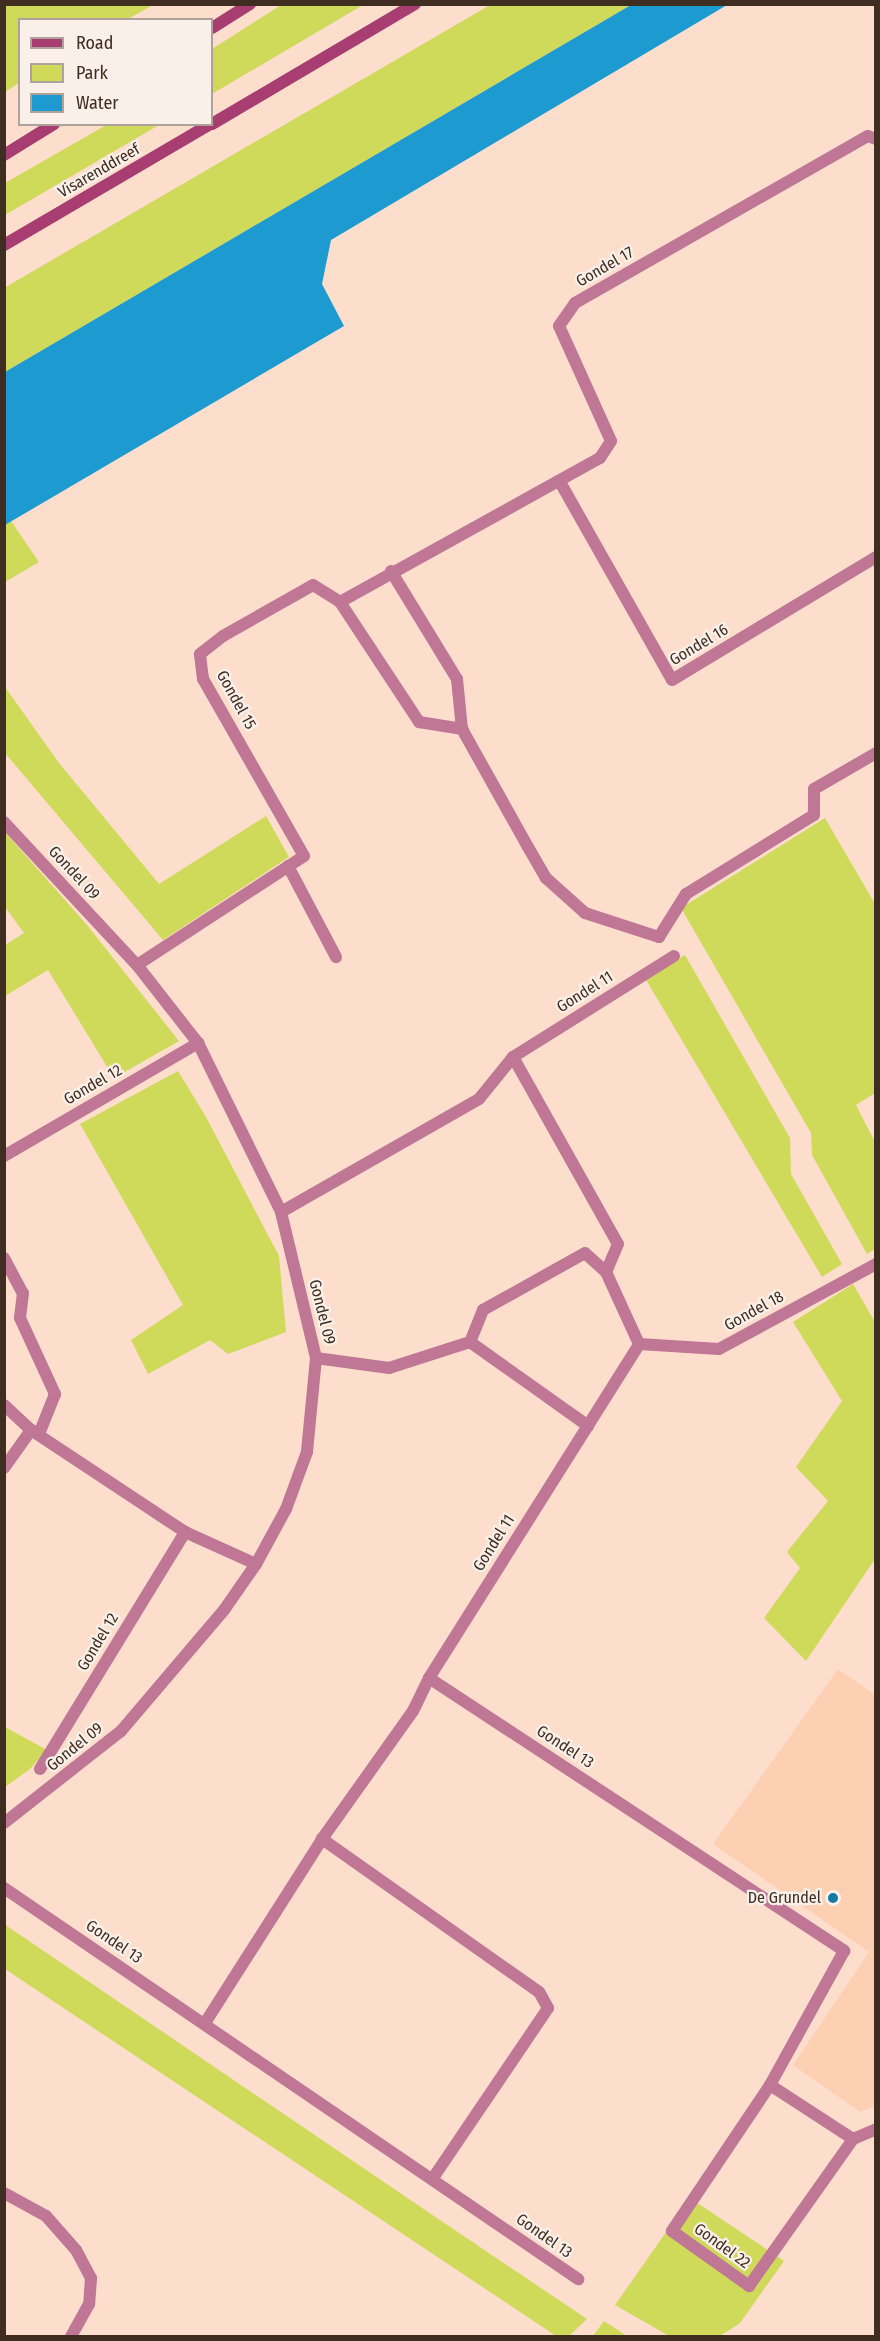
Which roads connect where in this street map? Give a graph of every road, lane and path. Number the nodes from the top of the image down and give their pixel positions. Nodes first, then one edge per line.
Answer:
1 (250, 4) edge
2 (415, 4) edge
3 (213, 27) edge
4 (213, 123) edge
5 (51, 126) edge
6 (208, 126) edge
7 (876, 139) edge
8 (4, 155) edge
9 (4, 245) edge
10 (560, 482) junction
11 (876, 557) edge
12 (391, 571) junction
13 (340, 602) junction
14 (462, 729) junction
15 (876, 753) edge
16 (4, 822) edge
17 (288, 866) junction
18 (674, 956) dead end
19 (336, 957) dead end
20 (137, 965) junction
21 (198, 1043) junction
22 (513, 1057) junction
23 (4, 1156) edge
24 (281, 1212) junction
25 (4, 1258) edge
26 (876, 1264) edge
27 (606, 1272) junction
28 (470, 1342) junction
29 (639, 1344) junction
30 (316, 1358) junction
31 (4, 1405) edge
32 (588, 1426) junction
33 (35, 1432) junction
34 (4, 1468) edge
35 (185, 1532) junction
36 (256, 1564) junction
37 (429, 1678) junction
38 (40, 1769) dead end
39 (4, 1822) edge
40 (322, 1839) junction
41 (4, 1888) edge
42 (844, 1951) joint
43 (205, 2023) junction
44 (770, 2085) junction
45 (876, 2129) edge
46 (852, 2139) junction
47 (433, 2178) junction
48 (4, 2193) edge
49 (578, 2279) dead end
50 (71, 2337) edge

1 - 3 main road
2 - 4 main road, Visarenddreef
5 - 8 main road
6 - 9 main road, Visarenddreef
7 - 10 street, Gondel 17
10 - 11 street, Gondel 16
10 - 12 street, Gondel 17
12 - 13 street
12 - 14 street
13 - 14 street, Gondel 15
13 - 17 street, Gondel 15
14 - 15 street
16 - 20 street, Gondel 09
17 - 19 street
17 - 20 street, Gondel 15
18 - 22 street, Gondel 11
20 - 21 street, Gondel 09
21 - 23 street, Gondel 12
21 - 24 street, Gondel 09
22 - 24 street, Gondel 11
22 - 27 street
24 - 30 street, Gondel 09
25 - 33 street
26 - 29 street, Gondel 18
27 - 28 street
27 - 29 street
28 - 30 street
28 - 32 street
29 - 32 street, Gondel 11
30 - 36 street, Gondel 09
31 - 33 street
32 - 37 street, Gondel 11
33 - 34 street
33 - 35 street
35 - 36 street
35 - 38 street, Gondel 12
36 - 39 street, Gondel 09
37 - 40 street
37 - 42 street, Gondel 13
40 - 43 street
40 - 47 street
41 - 43 street, Gondel 13
42 - 44 street, Gondel 22
43 - 47 street, Gondel 13
44 - 46 street
44 - 46 street, Gondel 22
45 - 46 street
47 - 49 street, Gondel 13
48 - 50 street

